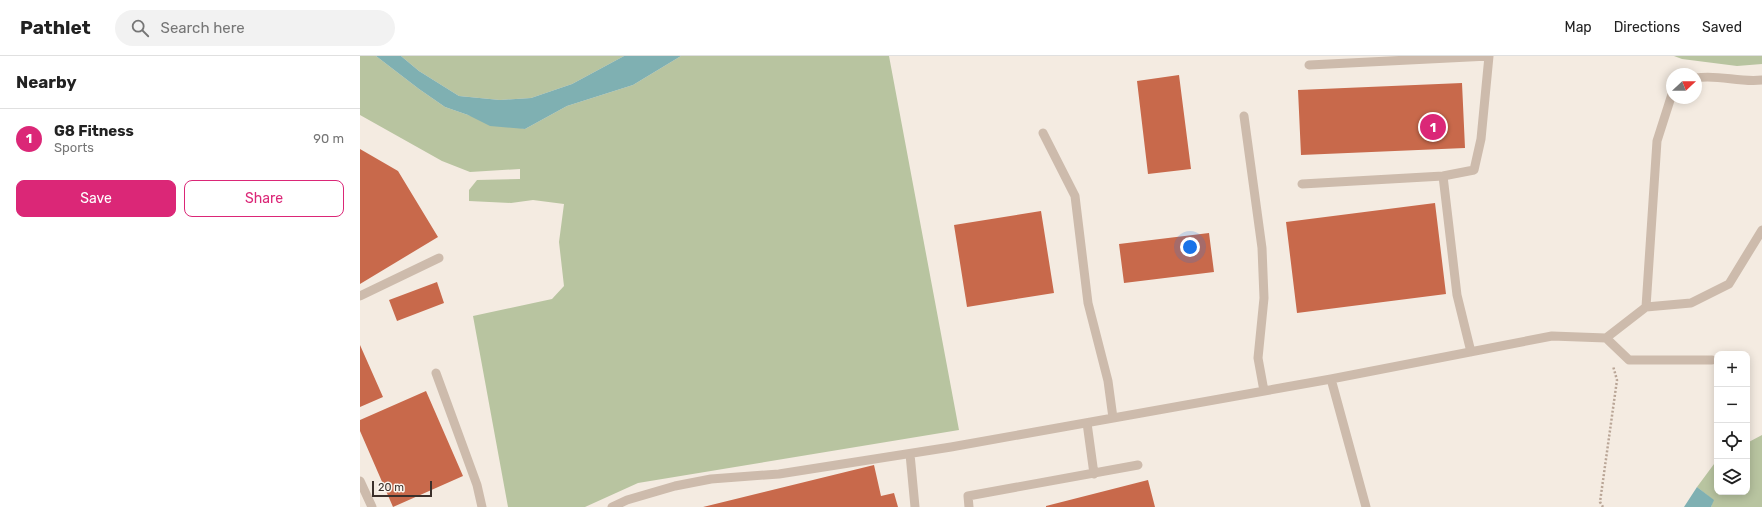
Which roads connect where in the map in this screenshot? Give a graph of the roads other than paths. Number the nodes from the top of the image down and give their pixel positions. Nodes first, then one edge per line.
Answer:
1 (1489, 56) edge
2 (1309, 65) dead end
3 (1702, 77) edge
4 (1762, 80) edge
5 (1669, 104) edge
6 (1244, 116) dead end
7 (1043, 133) dead end
8 (1443, 176) junction
9 (1302, 184) dead end
10 (1762, 230) edge
11 (439, 258) dead end
12 (360, 296) edge
13 (1646, 307) junction
14 (1606, 338) junction
15 (1470, 352) junction
16 (1712, 360) dead end
17 (436, 374) dead end
18 (1331, 379) junction
19 (1264, 391) junction
20 (1113, 418) junction
21 (1087, 423) junction
22 (910, 454) junction
23 (1138, 465) dead end
24 (1094, 474) junction
25 (360, 481) edge
26 (628, 504) edge
27 (372, 507) edge
28 (482, 507) edge
29 (612, 507) edge
30 (915, 507) edge
31 (969, 507) edge
32 (1366, 507) edge

1 - 2 lane
1 - 8 lane
3 - 4 lane
5 - 13 lane
6 - 19 lane
7 - 20 lane
8 - 9 lane
8 - 15 lane
10 - 13 lane
11 - 12 lane
13 - 14 lane
14 - 15 lane
14 - 16 lane
15 - 18 lane
17 - 28 lane
18 - 19 lane
18 - 32 lane
19 - 20 lane
20 - 21 lane
21 - 22 lane
21 - 24 lane
22 - 26 lane
22 - 30 lane
23 - 24 lane
24 - 31 lane
25 - 27 lane
26 - 29 lane

